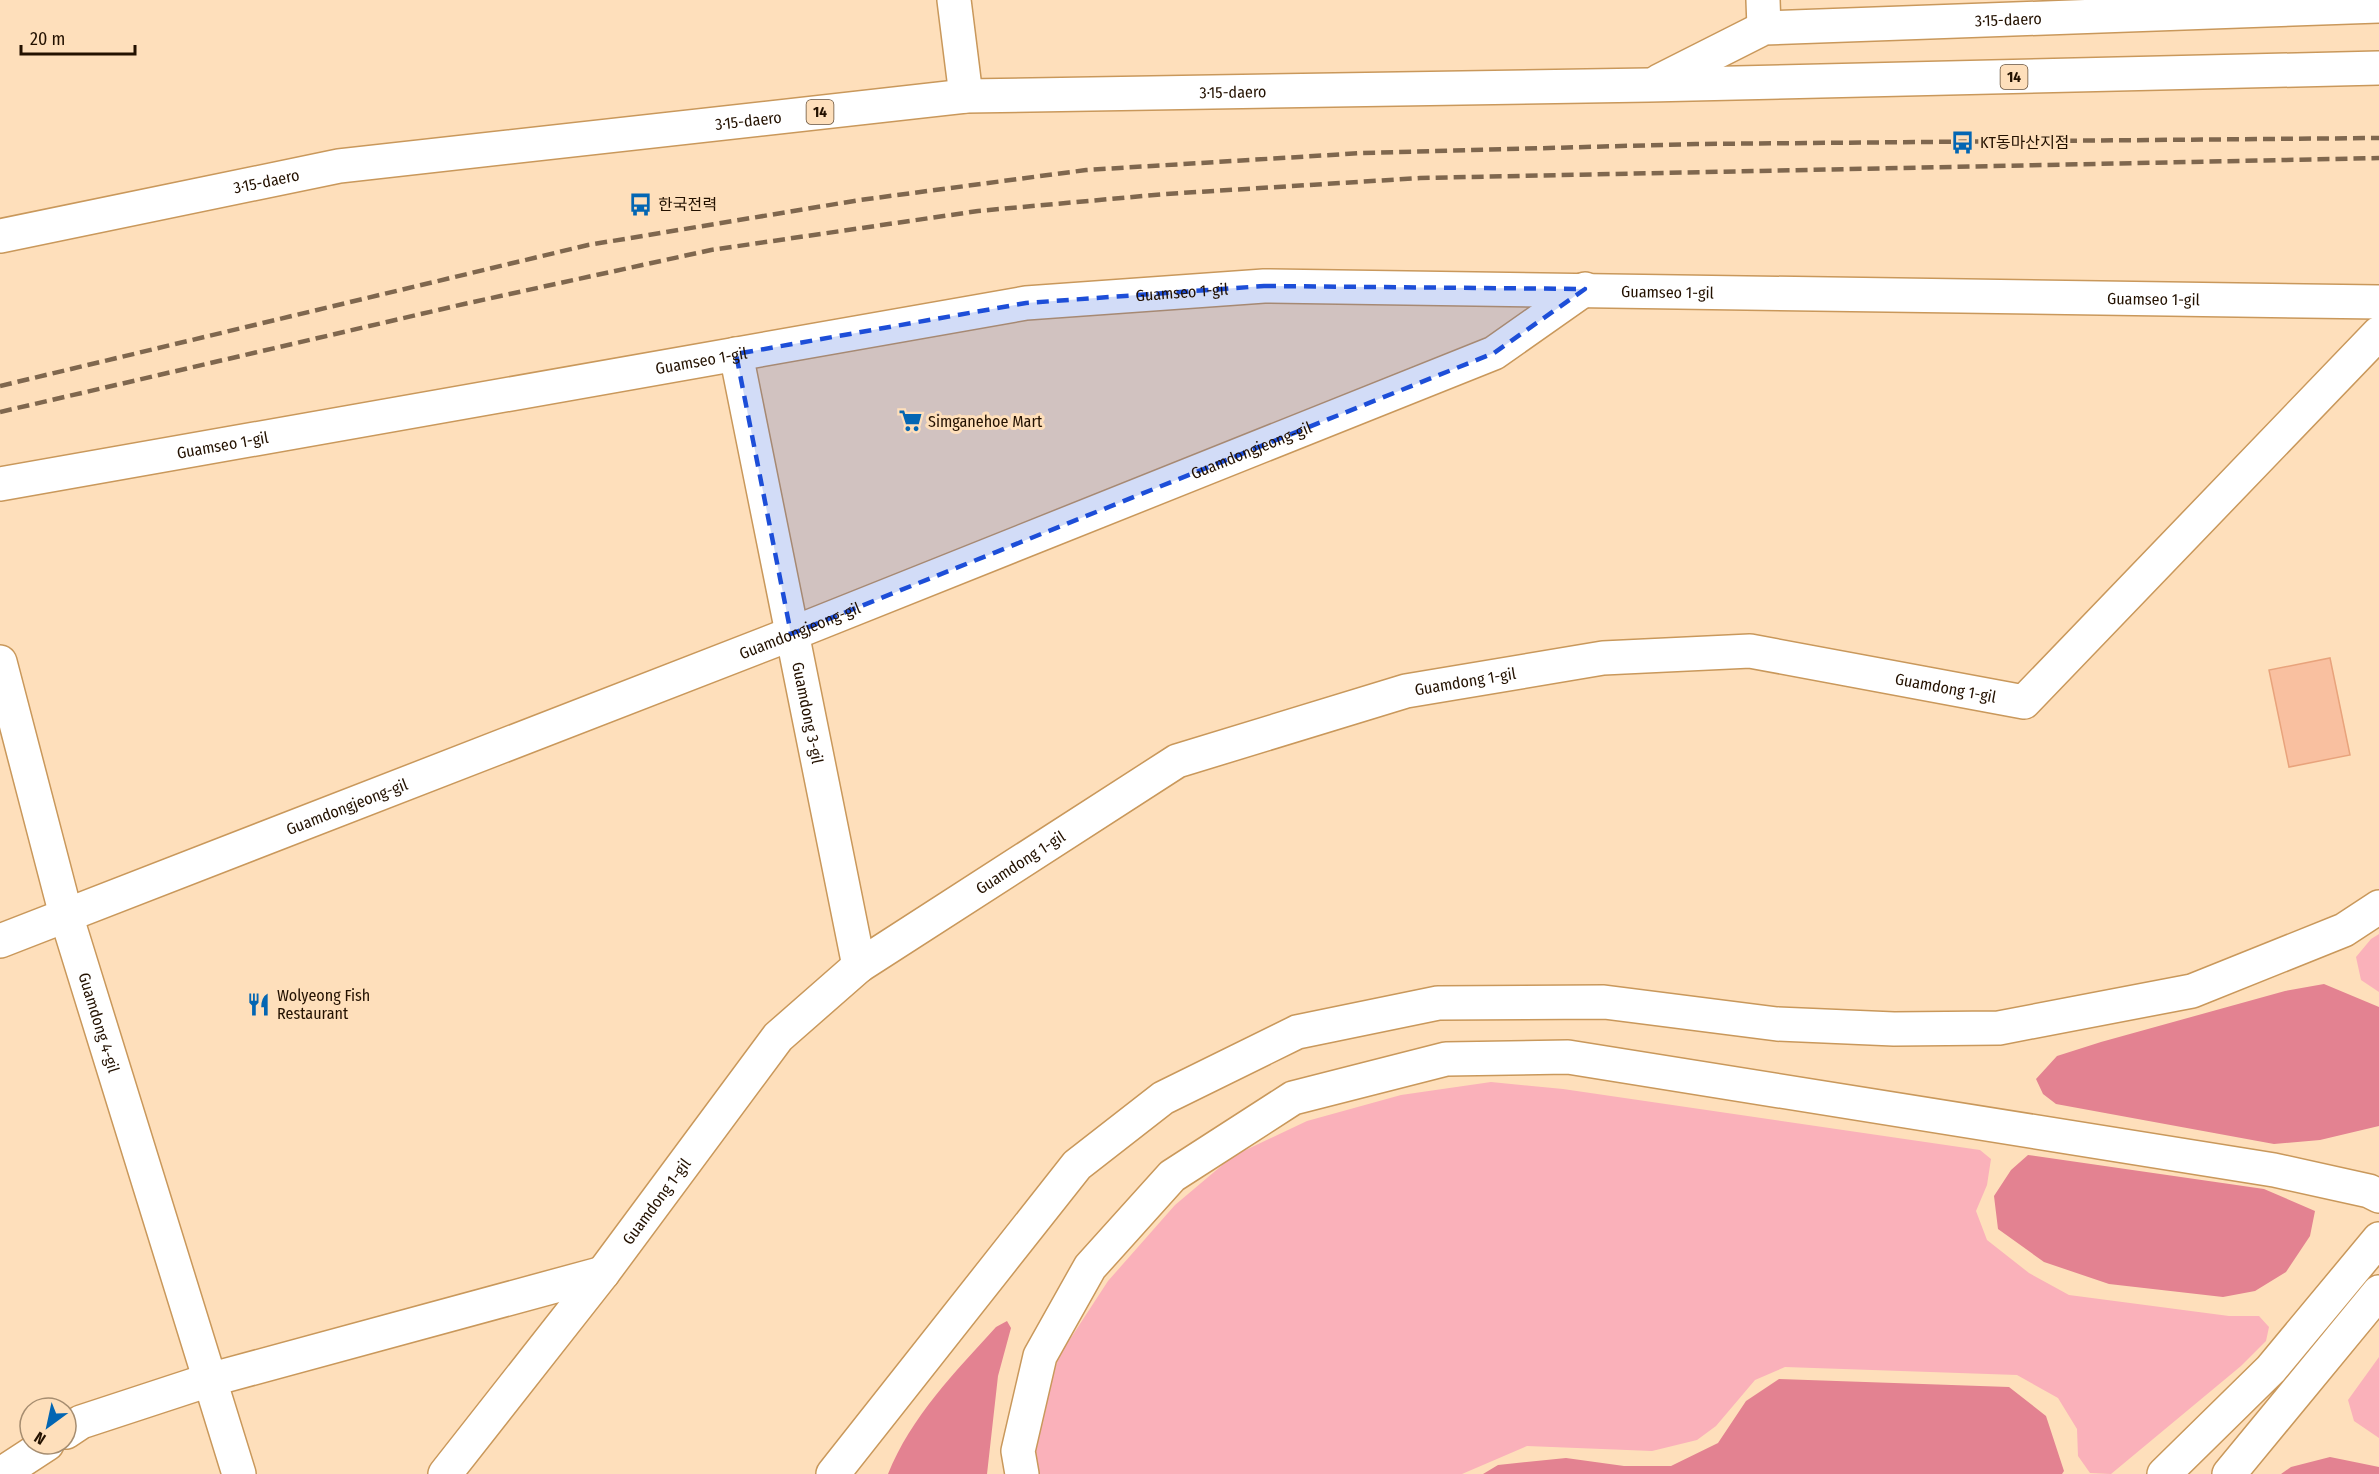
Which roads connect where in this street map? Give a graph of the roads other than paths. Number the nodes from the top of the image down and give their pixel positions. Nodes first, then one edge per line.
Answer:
1 (954, 0) edge
2 (2379, 6) edge
3 (1763, 14) edge
4 (2379, 68) edge
5 (1649, 86) junction
6 (966, 96) junction
7 (0, 236) edge
8 (1585, 289) junction
9 (2379, 302) edge
10 (2379, 333) edge
11 (736, 354) junction
12 (0, 484) edge
13 (791, 634) junction
14 (0, 662) edge
15 (2379, 907) edge
16 (66, 915) junction
17 (0, 940) edge
18 (859, 966) junction
19 (2379, 1196) edge
20 (2379, 1239) edge
21 (603, 1273) junction
22 (2379, 1292) edge
23 (209, 1380) junction
24 (78, 1424) edge
25 (29, 1456) edge
26 (1, 1474) edge
27 (239, 1474) edge
28 (445, 1474) edge
29 (833, 1474) edge
30 (1022, 1474) edge
31 (2164, 1474) edge
32 (2229, 1474) edge

1 - 6 main road
2 - 3 main road, 3·15-daero / 14
3 - 5 main road, 3·15-daero / 14
4 - 5 main road, 3·15-daero / 14
5 - 6 main road, 3·15-daero / 14
6 - 7 main road, 3·15-daero / 14
8 - 9 main road, Guamseo 1-gil
8 - 11 main road, Guamseo 1-gil
8 - 13 main road, Guamdongjeong-gil
10 - 18 main road, Guamdong 1-gil
11 - 12 main road, Guamseo 1-gil
11 - 13 main road, Guamdong 3-gil
13 - 16 main road, Guamdongjeong-gil
13 - 18 main road, Guamdong 3-gil
14 - 16 main road, Guamdong 4-gil
15 - 29 main road
16 - 17 main road, Guamdongjeong-gil
16 - 23 main road, Guamdong 4-gil
18 - 21 main road, Guamdong 1-gil
19 - 30 main road
20 - 31 main road
21 - 23 main road
21 - 28 main road, Guamdong 1-gil
22 - 32 main road
23 - 24 main road
23 - 27 main road
25 - 26 main road

